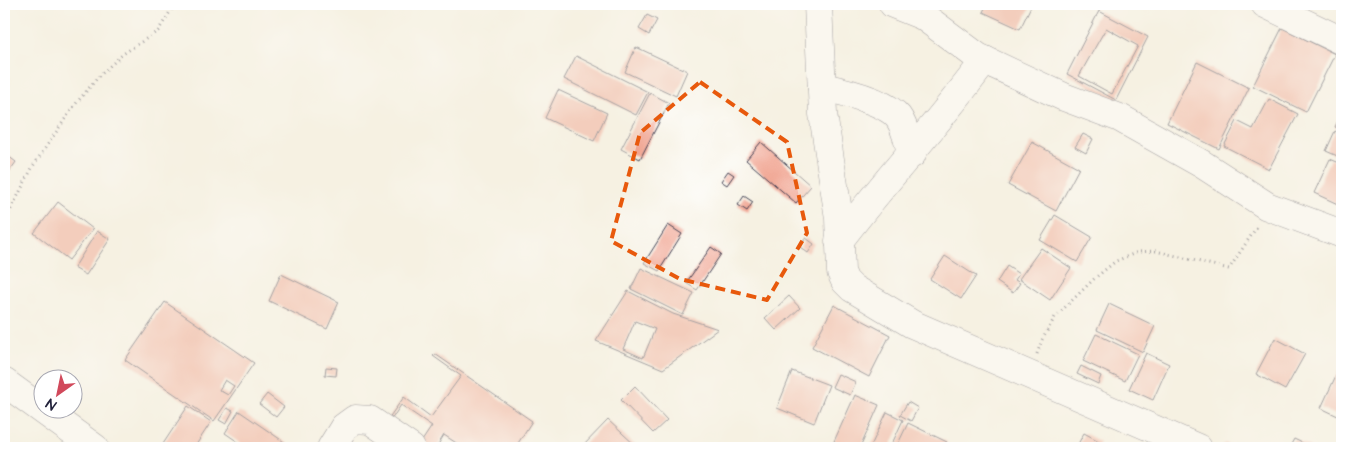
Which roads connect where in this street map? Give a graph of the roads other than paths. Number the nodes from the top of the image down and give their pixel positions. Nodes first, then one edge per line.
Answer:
1 (818, 4) edge
2 (892, 4) edge
3 (1265, 4) edge
4 (1342, 41) edge
5 (985, 60) junction
6 (822, 87) junction
7 (912, 154) junction
8 (1342, 234) edge
9 (839, 241) junction
10 (4, 382) edge
11 (95, 448) edge
12 (331, 448) edge
13 (411, 448) edge
14 (1198, 448) edge

1 - 6 street
2 - 5 street
3 - 4 street
5 - 7 street
5 - 8 street
6 - 7 street
6 - 9 street
7 - 9 street
9 - 14 street
10 - 11 street
12 - 13 street

